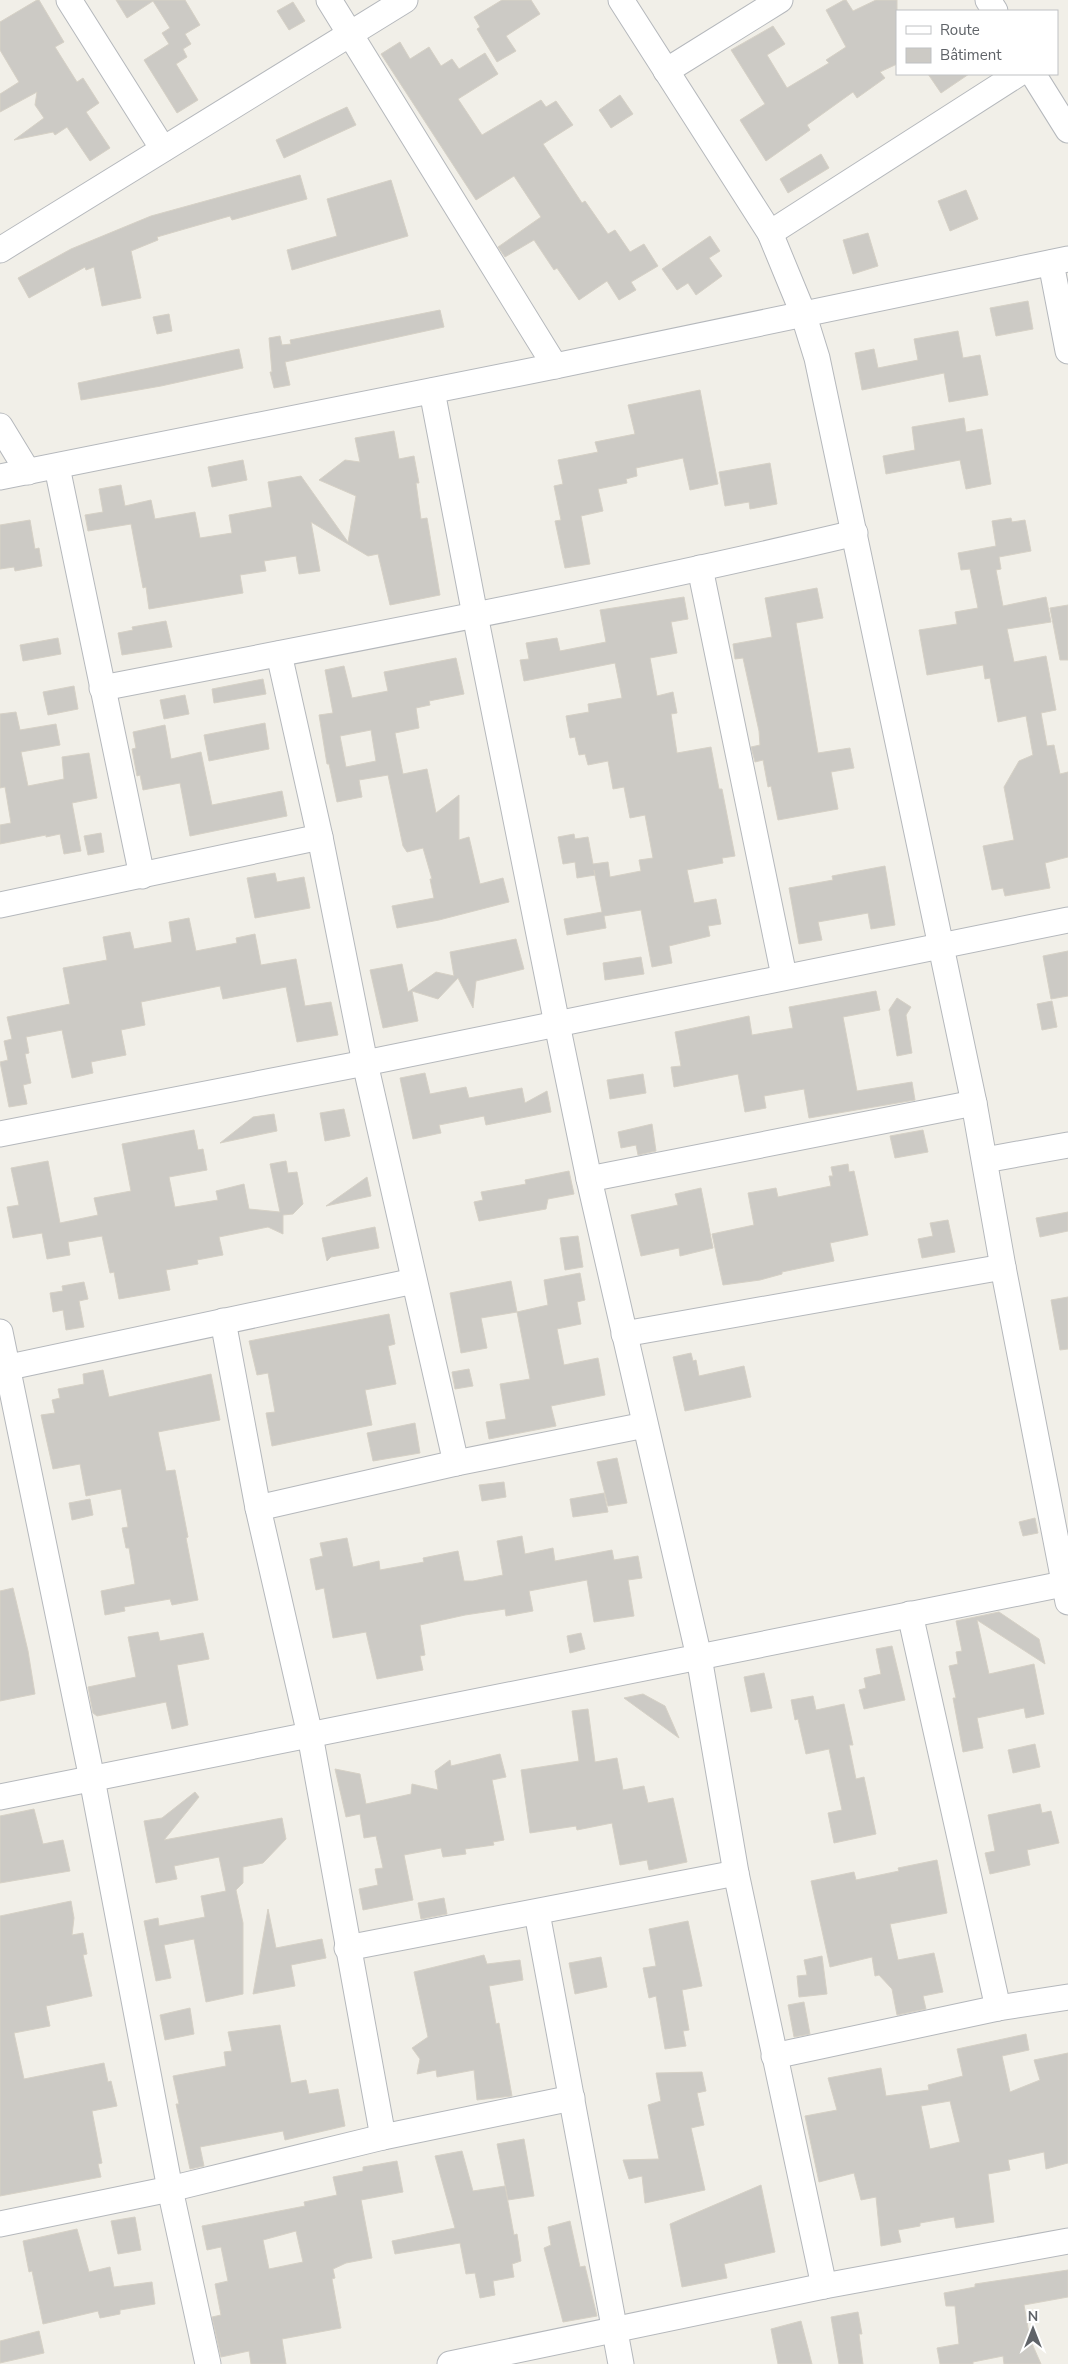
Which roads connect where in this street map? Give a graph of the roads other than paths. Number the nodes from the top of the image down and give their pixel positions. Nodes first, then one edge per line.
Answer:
1 (69, 0) edge
2 (329, 0) edge
3 (405, 0) edge
4 (621, 0) edge
5 (780, 0) edge
6 (351, 34) junction
7 (666, 72) junction
8 (1016, 75) edge
9 (1034, 75) edge
10 (1068, 130) edge
11 (163, 149) junction
12 (770, 233) junction
13 (0, 250) edge
14 (1059, 261) edge
15 (803, 313) junction
16 (1068, 351) edge
17 (555, 366) junction
18 (432, 391) junction
19 (0, 426) edge
20 (56, 467) junction
21 (28, 472) junction
22 (0, 477) edge
23 (855, 533) junction
24 (700, 568) junction
25 (475, 615) junction
26 (279, 654) junction
27 (102, 688) junction
28 (320, 837) junction
29 (142, 876) junction
30 (0, 905) edge
31 (1068, 920) edge
32 (942, 946) junction
33 (784, 976) junction
34 (557, 1024) junction
35 (365, 1063) junction
36 (974, 1103) junction
37 (0, 1134) edge
38 (1068, 1146) edge
39 (985, 1160) junction
40 (589, 1179) junction
41 (1003, 1267) junction
42 (414, 1281) junction
43 (223, 1321) junction
44 (0, 1332) edge
45 (624, 1334) junction
46 (4, 1368) edge
47 (645, 1425) junction
48 (456, 1463) junction
49 (258, 1508) junction
50 (1067, 1589) edge
51 (910, 1614) junction
52 (699, 1657) junction
53 (310, 1735) junction
54 (92, 1779) junction
55 (0, 1797) edge
56 (736, 1873) junction
57 (537, 1912) junction
58 (347, 1948) junction
59 (1068, 1997) edge
60 (998, 2008) junction
61 (774, 2056) junction
62 (572, 2098) junction
63 (382, 2137) junction
64 (170, 2189) junction
65 (0, 2224) edge
66 (1068, 2241) edge
67 (824, 2286) junction
68 (614, 2331) junction
69 (208, 2364) edge
70 (450, 2364) edge
71 (621, 2364) edge

1 - 11 street
2 - 6 street
3 - 6 street
4 - 7 street
5 - 7 street
6 - 11 street
6 - 17 street
7 - 12 street
8 - 12 street
9 - 10 street
11 - 13 street
12 - 15 street
14 - 15 street
14 - 16 street
15 - 17 street
15 - 23 street
17 - 18 street
18 - 20 street
18 - 25 street
19 - 21 street
20 - 21 street
20 - 27 street
21 - 22 street
23 - 24 street
23 - 32 street
24 - 25 street
24 - 33 street
25 - 26 street
25 - 34 street
26 - 27 street
26 - 28 street
27 - 29 street
28 - 29 street
28 - 35 street
29 - 30 street
31 - 32 street
32 - 33 street
32 - 36 street
33 - 34 street
34 - 35 street
34 - 40 street
35 - 37 street
35 - 42 street
36 - 39 street
36 - 40 street
38 - 39 street
39 - 41 street
40 - 45 street
41 - 45 street
41 - 50 street
42 - 43 street
42 - 48 street
43 - 46 street
43 - 49 street
44 - 46 street
45 - 47 street
46 - 54 street
47 - 48 street
47 - 52 street
48 - 49 street
49 - 53 street
50 - 51 street
51 - 52 street
51 - 60 street
52 - 53 street
52 - 56 street
53 - 54 street
53 - 58 street
54 - 55 street
54 - 64 street
56 - 57 street
56 - 61 street
57 - 58 street
57 - 62 street
58 - 63 street
59 - 60 street
60 - 61 street
61 - 67 street
62 - 63 street
62 - 68 street
63 - 64 street
64 - 65 street
64 - 69 street
66 - 67 street
67 - 68 street
68 - 70 street
68 - 71 street

